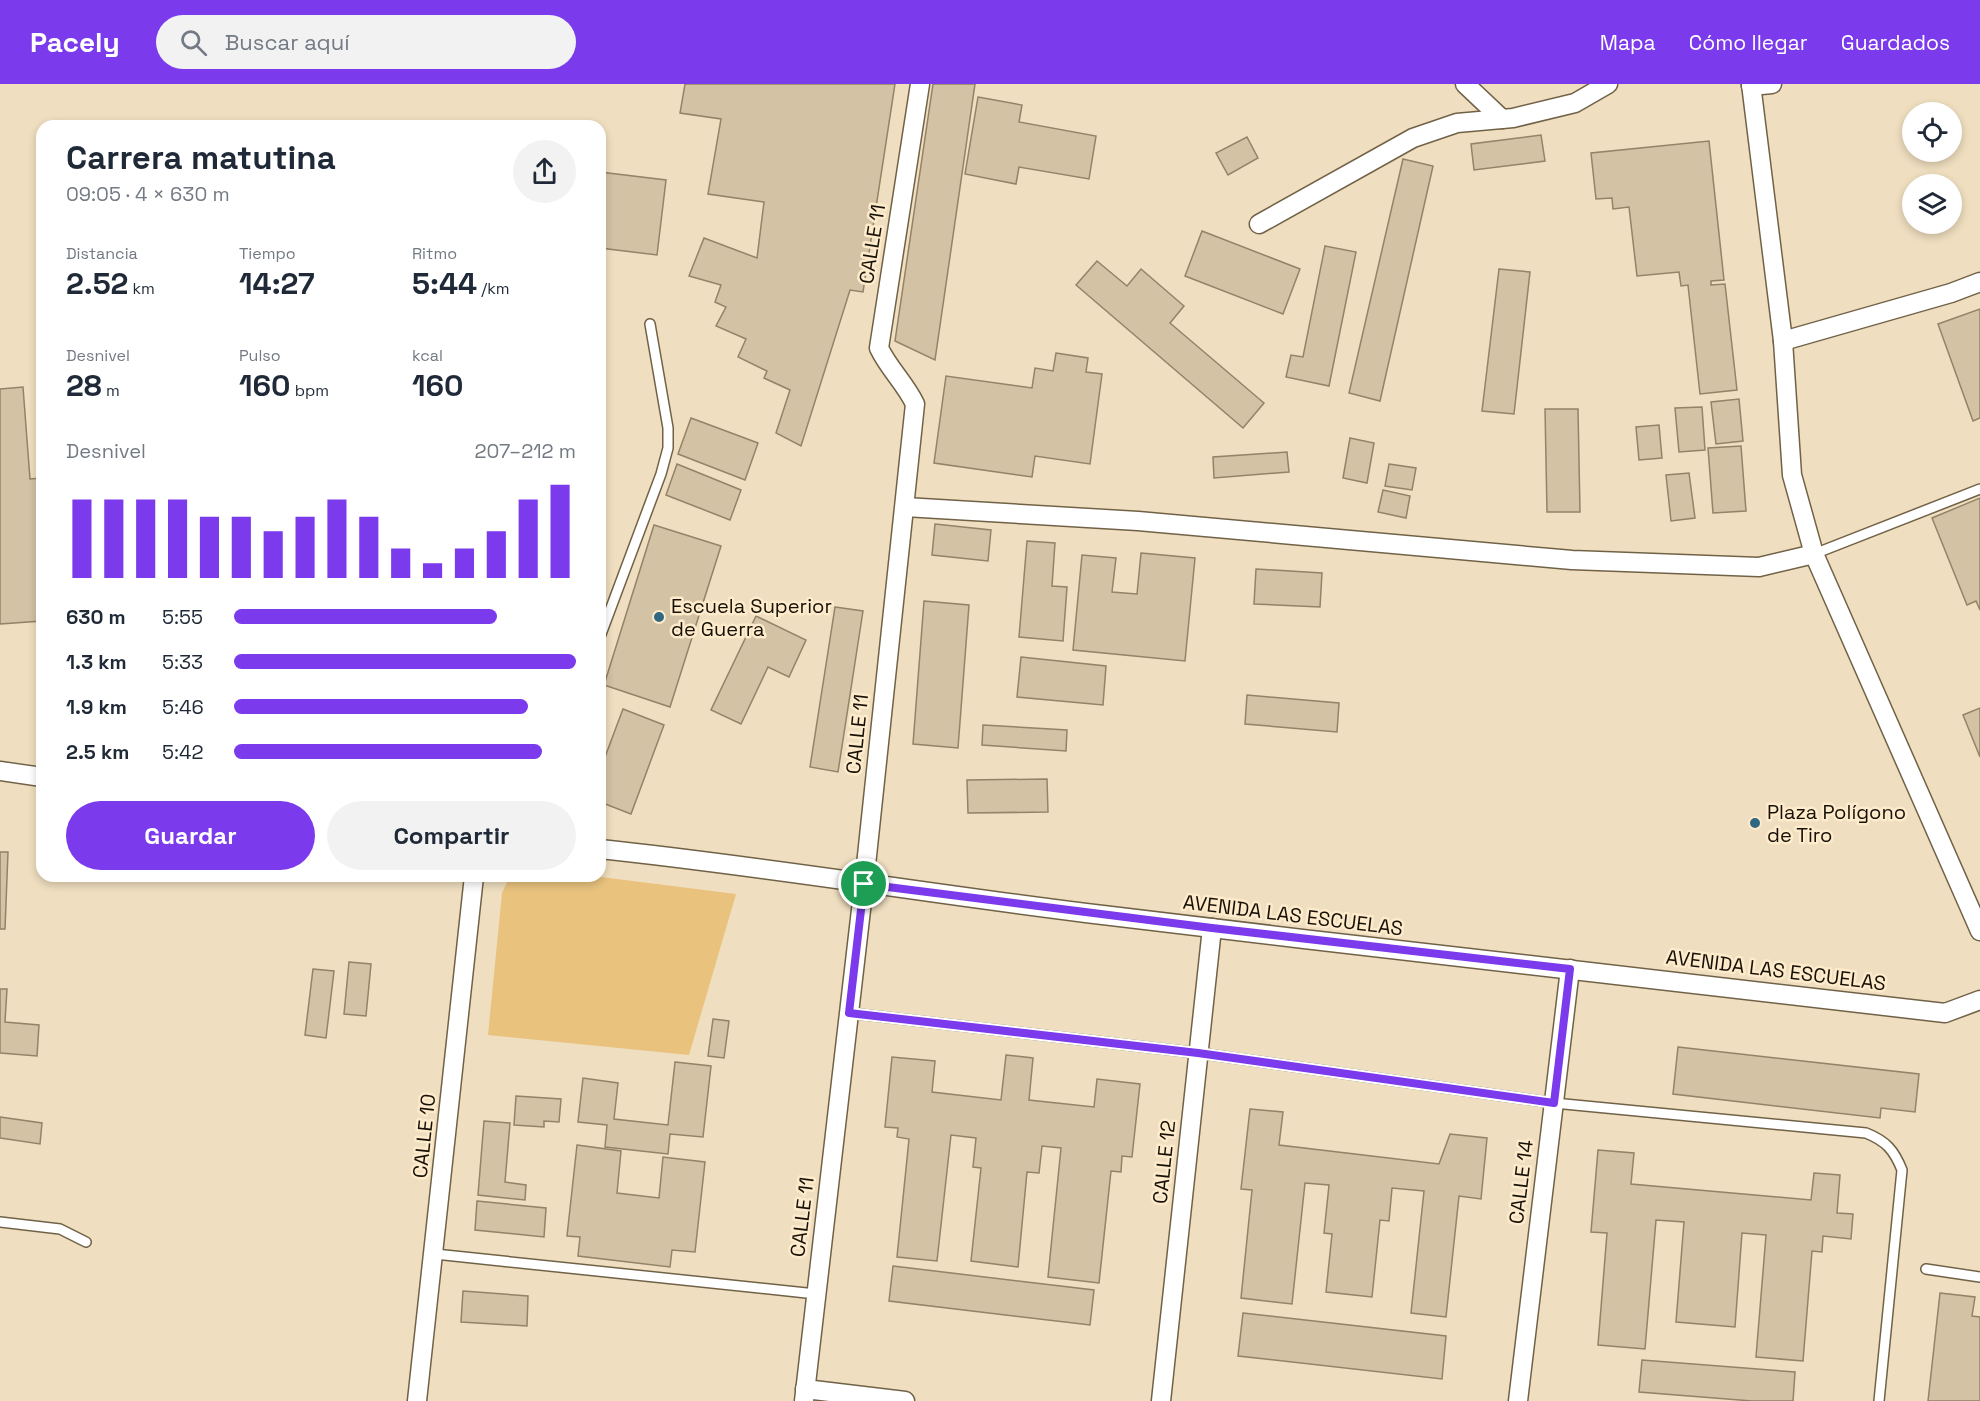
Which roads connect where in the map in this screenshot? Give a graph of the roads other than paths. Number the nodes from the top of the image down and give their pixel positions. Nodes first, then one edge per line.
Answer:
1 (920, 84) edge
2 (1465, 84) edge
3 (1608, 84) edge
4 (1772, 84) edge
5 (1751, 85) edge
6 (1502, 119) junction
7 (1258, 224) dead end
8 (1980, 282) edge
9 (651, 324) dead end
10 (1782, 340) junction
11 (1980, 489) edge
12 (904, 507) junction
13 (1814, 554) junction
14 (606, 621) edge
15 (0, 771) edge
16 (36, 776) edge
17 (606, 850) edge
18 (473, 882) edge
19 (864, 884) junction
20 (1212, 928) junction
21 (1980, 931) edge
22 (1570, 969) junction
23 (1980, 1000) edge
24 (849, 1013) junction
25 (1198, 1053) junction
26 (1554, 1103) junction
27 (0, 1222) edge
28 (86, 1242) dead end
29 (435, 1254) junction
30 (1926, 1269) dead end
31 (1980, 1277) edge
32 (816, 1294) junction
33 (804, 1395) edge
34 (417, 1401) edge
35 (905, 1401) edge
36 (1161, 1401) edge
37 (1518, 1401) edge
38 (1879, 1401) edge

1 - 12 street, CALLE 11
2 - 6 street
3 - 6 street
4 - 5 street
5 - 10 street
6 - 7 street
8 - 10 street
9 - 14 lane
10 - 13 street
11 - 13 lane
12 - 13 street
12 - 19 street, CALLE 11
13 - 21 street
15 - 16 street
17 - 19 street, AVENIDA LAS ESCUELAS
18 - 29 street, CALLE 10
19 - 20 street, AVENIDA LAS ESCUELAS
19 - 24 street, CALLE 11
20 - 22 street, AVENIDA LAS ESCUELAS
20 - 25 street, CALLE 12
22 - 23 street, AVENIDA LAS ESCUELAS
22 - 26 street, CALLE 14
24 - 25 lane
24 - 32 street, CALLE 11
25 - 26 lane
25 - 36 street, CALLE 12
26 - 37 street, CALLE 14
26 - 38 lane
27 - 28 lane
29 - 32 lane
29 - 34 street, CALLE 10
30 - 31 lane
32 - 33 street, CALLE 11
33 - 35 street

